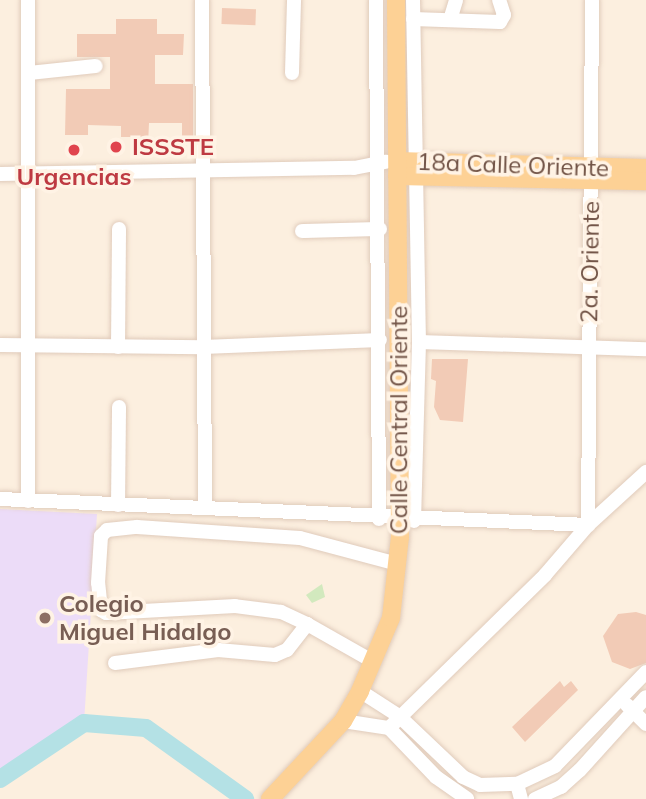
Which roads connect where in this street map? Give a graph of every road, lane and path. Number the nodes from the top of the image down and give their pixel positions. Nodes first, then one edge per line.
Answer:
1 (28, 0) edge
2 (202, 0) edge
3 (294, 0) edge
4 (376, 0) edge
5 (396, 0) edge
6 (413, 0) edge
7 (456, 0) edge
8 (499, 0) edge
9 (592, 0) edge
10 (413, 19) junction
11 (450, 20) junction
12 (96, 66) dead end
13 (29, 73) junction
14 (292, 73) dead end
15 (397, 168) junction
16 (646, 169) edge
17 (29, 172) junction
18 (202, 172) junction
19 (0, 174) edge
20 (592, 175) junction
21 (646, 181) edge
22 (119, 229) dead end
23 (380, 229) junction
24 (302, 231) dead end
25 (380, 340) junction
26 (419, 342) junction
27 (0, 345) edge
28 (30, 346) junction
29 (118, 346) junction
30 (203, 347) junction
31 (588, 349) junction
32 (646, 349) edge
33 (119, 407) dead end
34 (646, 472) edge
35 (0, 499) edge
36 (28, 501) junction
37 (118, 505) junction
38 (205, 508) junction
39 (379, 519) junction
40 (407, 520) junction
41 (587, 525) junction
42 (398, 564) junction
43 (307, 624) junction
44 (374, 662) junction
45 (115, 663) dead end
46 (646, 672) edge
47 (360, 691) junction
48 (646, 697) edge
49 (620, 700) junction
50 (634, 710) junction
51 (342, 721) junction
52 (394, 722) junction
53 (646, 724) edge
54 (580, 742) junction
55 (593, 755) junction
56 (519, 792) edge
57 (272, 797) edge
58 (467, 799) edge
59 (535, 799) edge

1 - 13 street
2 - 18 street
3 - 14 street
4 - 15 street
5 - 15 main road, Calle Central Oriente
6 - 10 street
7 - 11 street
8 - 11 street
9 - 20 street, 2a. Oriente
10 - 11 street
10 - 15 street
12 - 13 street
13 - 17 street
15 - 18 street
15 - 20 main road, 18a Calle Oriente
15 - 23 street
15 - 26 street
15 - 40 main road, Calle Central Oriente
16 - 20 main road, 18a Calle Oriente
17 - 18 street
17 - 19 street
17 - 28 street
18 - 30 street
20 - 21 main road, 18a Calle Oriente
20 - 31 street, 2a. Oriente
22 - 29 street
23 - 24 street
23 - 25 street
25 - 30 street
25 - 39 street
26 - 31 street
26 - 40 street
27 - 28 street
28 - 29 street
28 - 36 street
29 - 30 street
30 - 38 street
31 - 32 street
31 - 41 street, 2a. Oriente
33 - 37 street
34 - 41 street
35 - 36 street
36 - 37 street
37 - 38 street
38 - 39 street
39 - 40 street
40 - 41 street
40 - 42 main road, Calle Central Oriente
41 - 52 street
42 - 43 street
42 - 44 main road, Calle Central Oriente
43 - 44 street
43 - 45 street
44 - 47 main road, Calle Central Oriente
46 - 49 street
47 - 51 main road, Calle Central Oriente
47 - 52 street
48 - 50 street
49 - 50 street
49 - 54 street
50 - 53 street
50 - 55 street
51 - 52 street
51 - 57 main road, Calle Central Oriente
52 - 56 street
52 - 58 street
54 - 55 street
54 - 56 street
55 - 59 street

